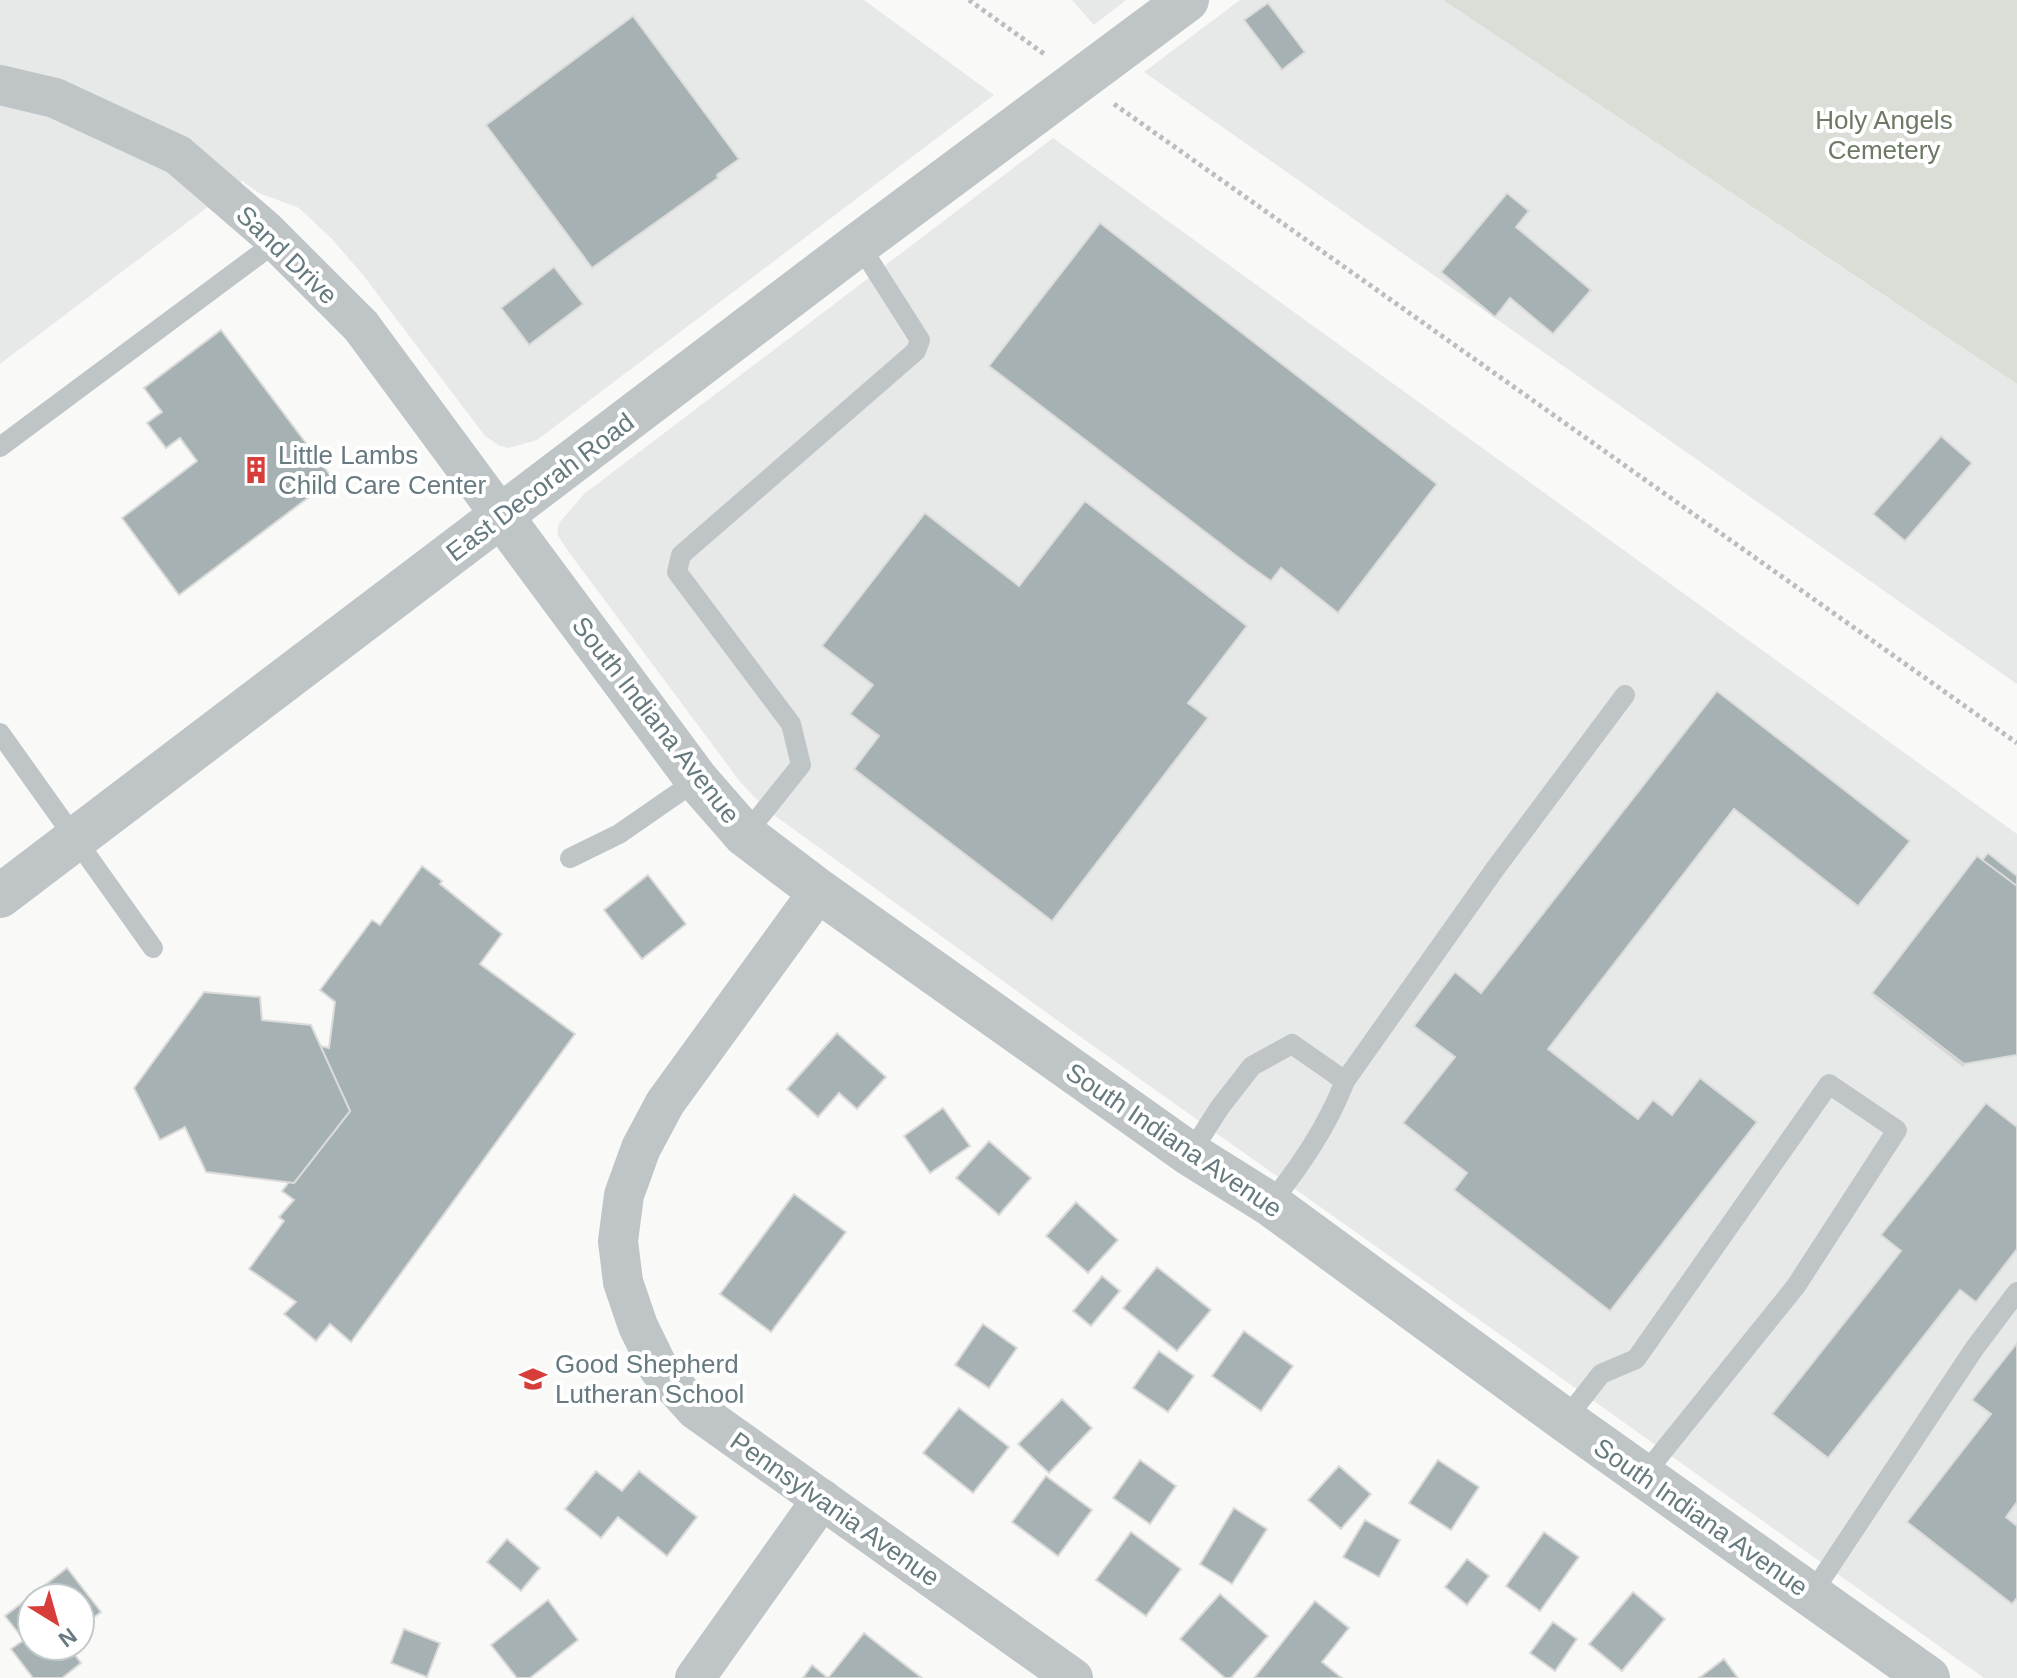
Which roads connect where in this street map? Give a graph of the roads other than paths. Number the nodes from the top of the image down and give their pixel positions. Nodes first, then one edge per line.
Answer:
1 (1187, 0) edge
2 (0, 85) edge
3 (276, 242) junction
4 (859, 244) junction
5 (0, 447) edge
6 (502, 517) junction
7 (1625, 695) dead end
8 (0, 733) edge
9 (697, 780) junction
10 (745, 835) junction
11 (75, 840) junction
12 (570, 858) dead end
13 (819, 891) junction
14 (0, 896) edge
15 (153, 948) dead end
16 (1345, 1081) junction
17 (1190, 1154) junction
18 (1270, 1204) junction
19 (2017, 1292) edge
20 (1565, 1420) junction
21 (1643, 1476) junction
22 (822, 1499) junction
23 (1811, 1595) junction
24 (695, 1678) edge
25 (1073, 1678) edge
26 (1928, 1678) edge

1 - 4 street, East Decorah Road
2 - 3 street, Sand Drive
3 - 5 lane
3 - 6 street, Sand Drive
4 - 6 street, East Decorah Road
4 - 10 lane
6 - 9 street, South Indiana Avenue
6 - 11 street, East Decorah Road
7 - 16 lane
8 - 11 lane
9 - 10 street, South Indiana Avenue
9 - 12 lane
10 - 13 street, South Indiana Avenue
11 - 14 street, East Decorah Road
11 - 15 lane
13 - 17 street, South Indiana Avenue
13 - 22 street, Pennsylvania Avenue
16 - 17 lane
16 - 18 lane
17 - 18 street, South Indiana Avenue
18 - 20 street, South Indiana Avenue
19 - 23 lane
20 - 21 street, South Indiana Avenue
20 - 21 lane
21 - 23 street, South Indiana Avenue
22 - 24 street
22 - 25 street, Pennsylvania Avenue
23 - 26 street, South Indiana Avenue

